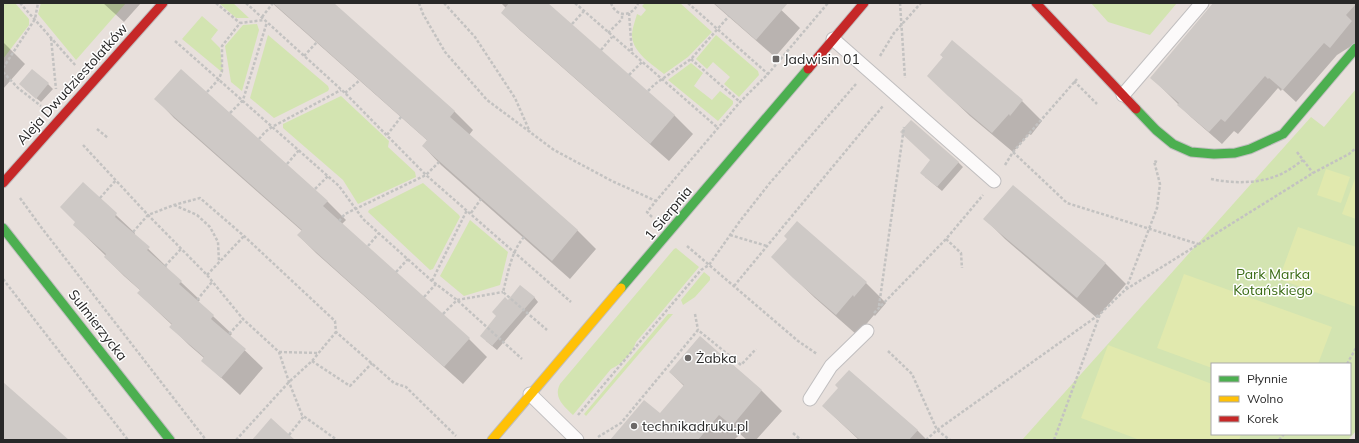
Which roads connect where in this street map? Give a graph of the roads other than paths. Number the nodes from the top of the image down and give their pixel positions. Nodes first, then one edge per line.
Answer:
1 (163, 3) edge
2 (864, 3) edge
3 (1036, 3) edge
4 (1202, 3) edge
5 (833, 40) junction
6 (1356, 48) edge
7 (1123, 95) junction
8 (994, 181) road end
9 (3, 183) edge
10 (3, 228) edge
11 (867, 331) dead end
12 (530, 394) junction
13 (810, 399) dead end
14 (170, 440) edge
15 (492, 440) edge
16 (577, 440) edge

1 - 9 street, Aleja Dwudziestolatków
2 - 5 street, 1 Sierpnia
3 - 7 street
4 - 7 lane
5 - 8 lane
5 - 12 street, 1 Sierpnia
6 - 7 street
10 - 14 street, Sulmierzycka
11 - 13 lane
12 - 15 street, 1 Sierpnia
12 - 16 lane

